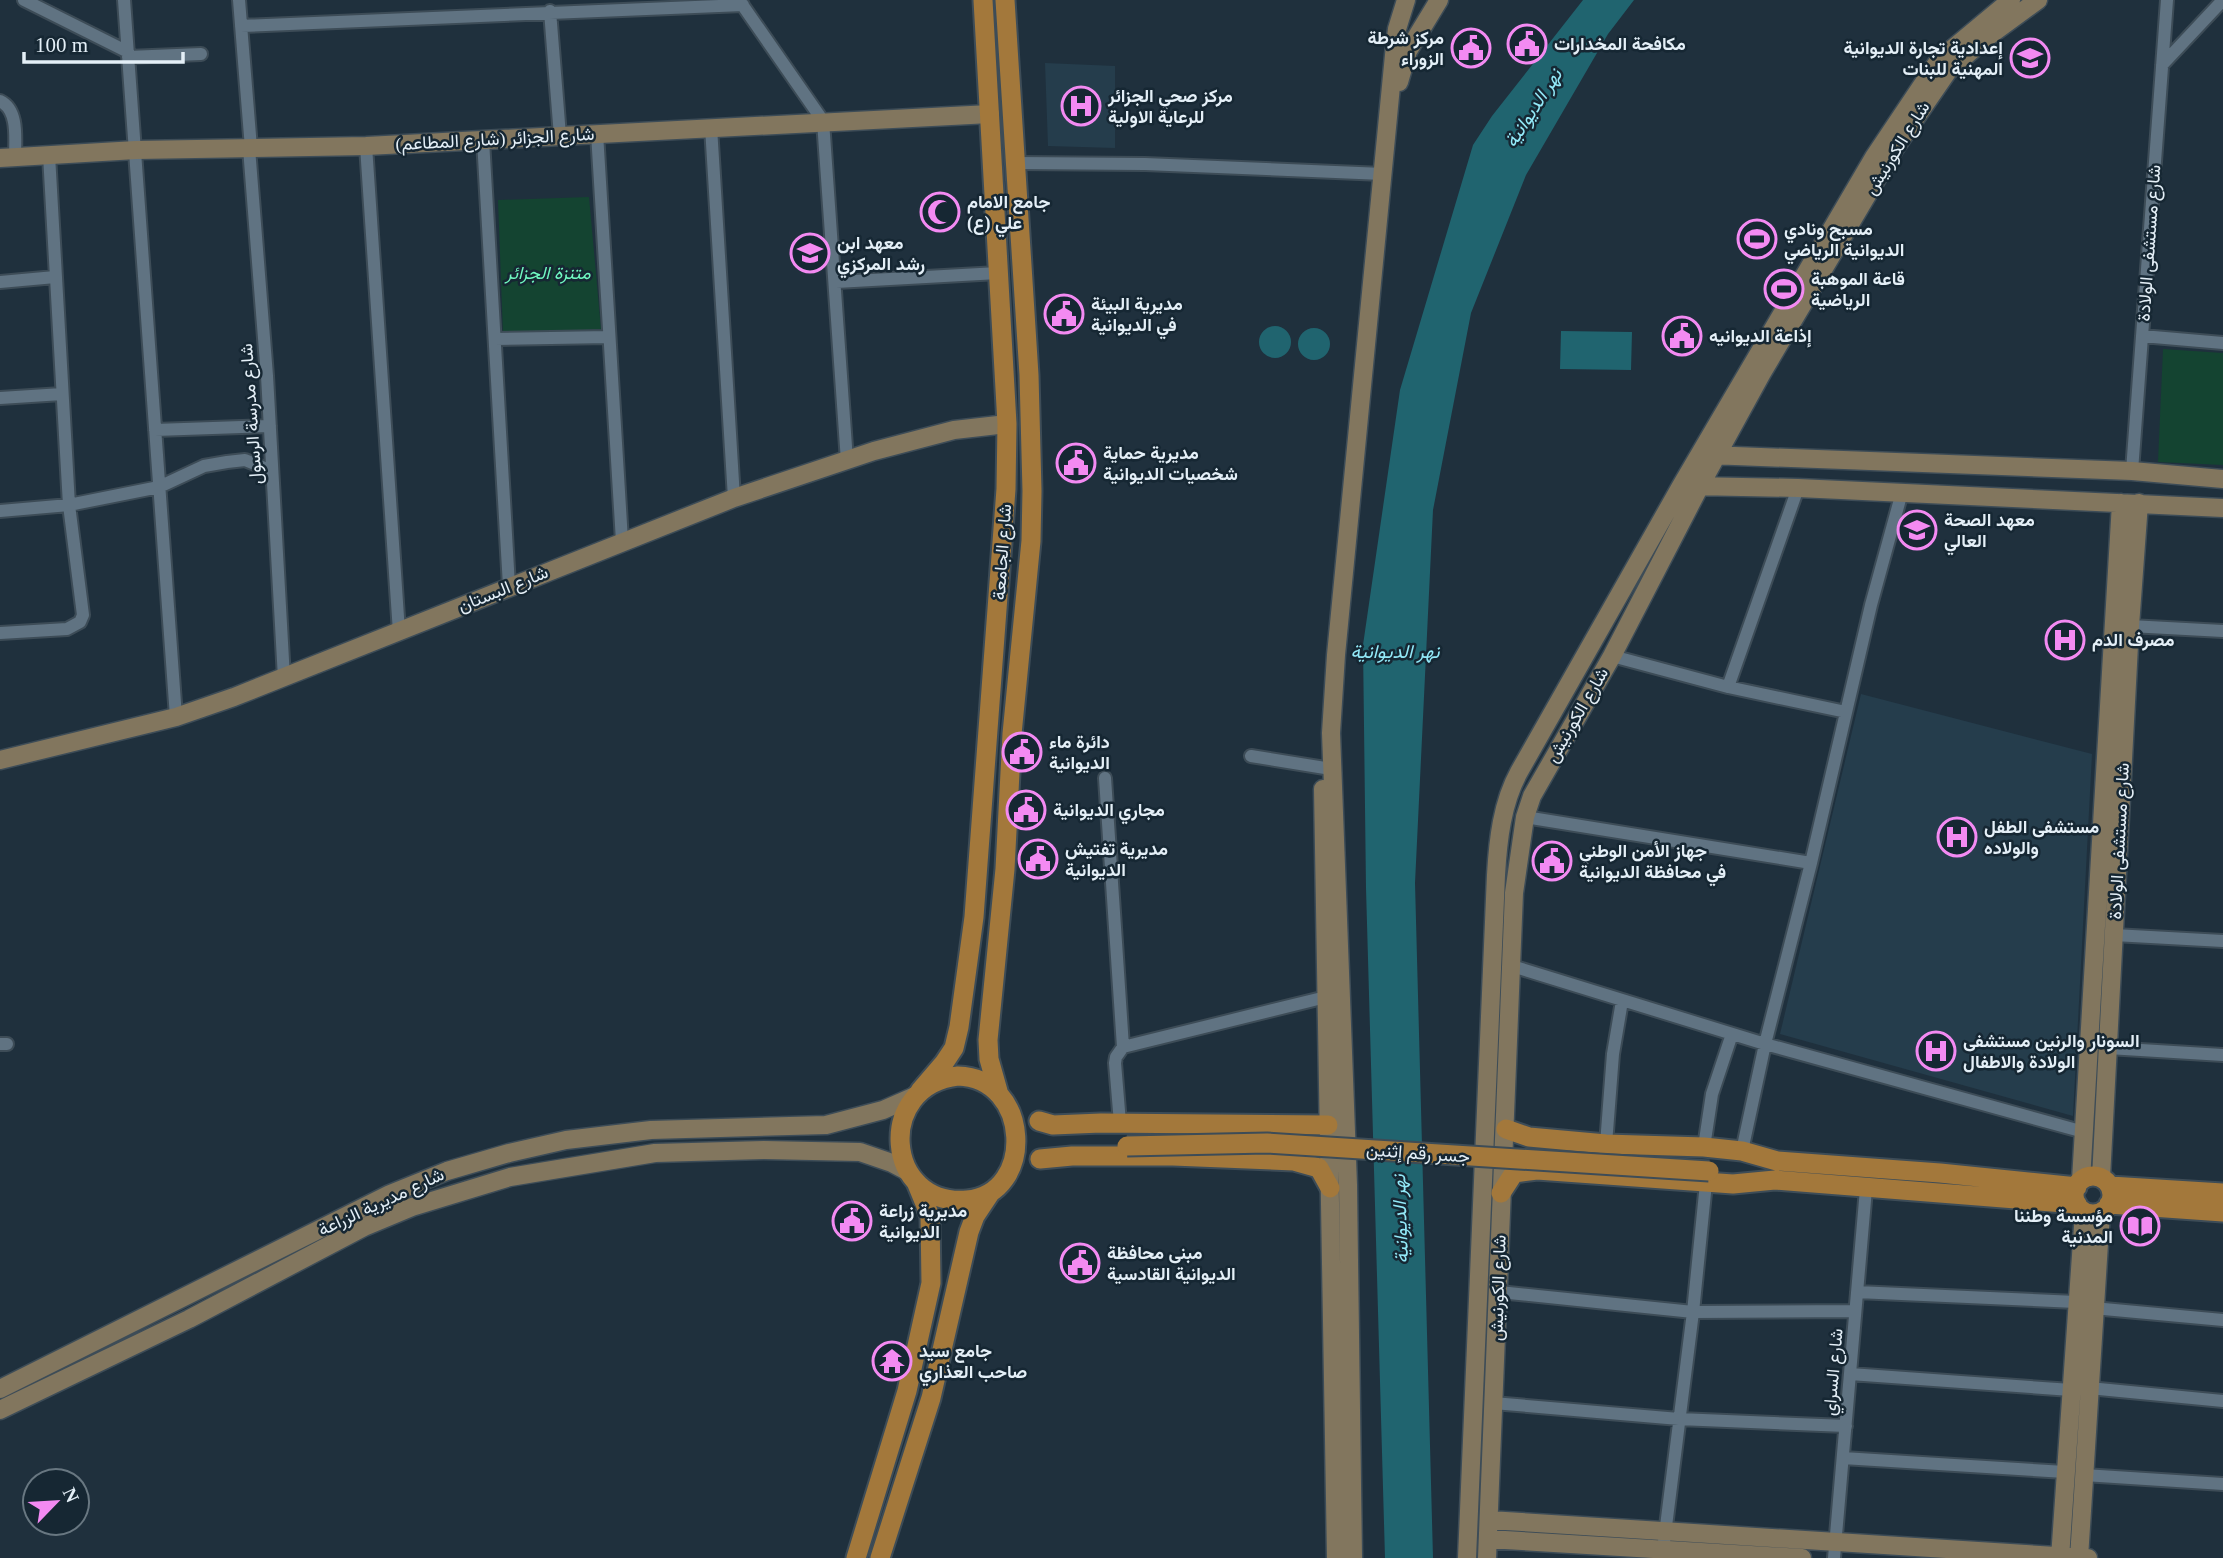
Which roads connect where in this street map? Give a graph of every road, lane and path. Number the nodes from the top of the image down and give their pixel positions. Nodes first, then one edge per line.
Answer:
1 (24, 0) edge
2 (124, 0) edge
3 (239, 0) edge
4 (983, 0) edge
5 (1005, 0) edge
6 (1439, 0) edge
7 (2011, 0) edge
8 (2038, 0) edge
9 (2157, 0) edge
10 (2167, 0) edge
11 (2223, 0) edge
12 (741, 2) edge
13 (1401, 6) edge
14 (550, 11) junction
15 (2165, 15) junction
16 (241, 26) junction
17 (201, 54) dead end
18 (128, 55) junction
19 (2162, 65) junction
20 (0, 101) edge
21 (990, 114) junction
22 (823, 121) junction
23 (1387, 126) junction
24 (711, 127) junction
25 (597, 133) junction
26 (560, 136) junction
27 (483, 140) junction
28 (366, 146) junction
29 (250, 148) junction
30 (136, 150) junction
31 (49, 155) junction
32 (8, 157) edge
33 (1016, 163) junction
34 (1383, 174) junction
35 (999, 273) junction
36 (54, 277) junction
37 (0, 282) edge
38 (836, 282) junction
39 (2142, 336) junction
40 (608, 337) junction
41 (495, 339) junction
42 (2223, 343) edge
43 (1004, 374) junction
44 (1029, 375) junction
45 (62, 394) junction
46 (0, 398) edge
47 (1007, 424) junction
48 (270, 426) junction
49 (155, 430) junction
50 (1709, 455) junction
51 (847, 461) junction
52 (1951, 464) junction
53 (272, 471) junction
54 (2132, 471) junction
55 (2223, 479) edge
56 (1681, 486) junction
57 (1700, 486) junction
58 (159, 487) junction
59 (1798, 488) junction
60 (1006, 489) junction
61 (1032, 491) junction
62 (1902, 492) junction
63 (1951, 495) junction
64 (734, 498) junction
65 (2130, 503) junction
66 (69, 505) junction
67 (2223, 508) edge
68 (0, 510) edge
69 (622, 541) junction
70 (509, 586) junction
71 (1612, 607) junction
72 (1633, 617) junction
73 (2130, 626) junction
74 (2223, 631) edge
75 (398, 632) junction
76 (0, 633) edge
77 (1612, 656) junction
78 (284, 678) junction
79 (1728, 687) junction
80 (1846, 712) junction
81 (176, 717) junction
82 (1331, 733) junction
83 (1251, 756) dead end
84 (0, 760) edge
85 (1325, 768) junction
86 (1105, 778) dead end
87 (1513, 784) junction
88 (1532, 796) junction
89 (1525, 817) junction
90 (2102, 818) junction
91 (2120, 820) junction
92 (1497, 862) junction
93 (1811, 863) junction
94 (1516, 868) junction
95 (2114, 935) junction
96 (2223, 941) edge
97 (1512, 966) junction
98 (1326, 997) junction
99 (1622, 1001) junction
100 (1732, 1034) junction
101 (1765, 1044) junction
102 (1123, 1047) junction
103 (2108, 1048) junction
104 (2223, 1055) edge
105 (918, 1093) junction
106 (1000, 1094) junction
107 (1337, 1125) junction
108 (1506, 1129) junction
109 (2084, 1132) junction
110 (1124, 1135) junction
111 (1606, 1144) junction
112 (1742, 1151) junction
113 (1040, 1159) junction
114 (1705, 1165) junction
115 (1776, 1171) junction
116 (1006, 1175) junction
117 (912, 1177) junction
118 (1339, 1186) junction
119 (1866, 1189) junction
120 (991, 1192) junction
121 (1501, 1193) junction
122 (2223, 1193) edge
123 (2093, 1196) junction
124 (2223, 1212) edge
125 (200, 1289) junction
126 (1499, 1292) junction
127 (1857, 1292) junction
128 (2085, 1305) junction
129 (209, 1309) junction
130 (1855, 1311) junction
131 (1693, 1312) junction
132 (2223, 1320) edge
133 (1850, 1374) junction
134 (2080, 1389) junction
135 (0, 1390) edge
136 (2223, 1401) edge
137 (1493, 1404) junction
138 (0, 1410) edge
139 (1679, 1419) junction
140 (1846, 1426) junction
141 (1843, 1458) junction
142 (2065, 1472) junction
143 (1470, 1474) junction
144 (2084, 1475) junction
145 (1490, 1477) junction
146 (2223, 1484) edge
147 (1489, 1520) junction
148 (1664, 1530) junction
149 (1488, 1539) junction
150 (1835, 1550) edge
151 (1662, 1555) edge
152 (856, 1558) edge
153 (880, 1558) edge
154 (1336, 1558) edge
155 (1353, 1558) edge
156 (1467, 1558) edge
157 (1487, 1558) edge
158 (1802, 1558) edge
159 (2060, 1558) edge
160 (2079, 1558) edge
161 (2088, 1558) edge

1 - 18 street
2 - 18 street
3 - 16 street, شارع مدرسة الرسول
4 - 21 main road, شارع الجامعة
5 - 33 main road, شارع الجامعة
6 - 23 main road
7 - 50 main road, شارع الكورنيش
8 - 50 main road, شارع الكورنيش
9 - 15 street
10 - 15 street, شارع مستشفى الولادة
11 - 19 street
12 - 14 street
12 - 22 street
13 - 23 main road
14 - 16 street
14 - 26 street
15 - 19 street, شارع مستشفى الولادة
16 - 29 street, شارع مدرسة الرسول
17 - 18 street
18 - 30 street
19 - 39 street, شارع مستشفى الولادة
20 - 32 street
21 - 22 main road, شارع الجزائر (شارع المطاعم)
21 - 35 main road, شارع الجامعة
22 - 24 main road, شارع الجزائر (شارع المطاعم)
22 - 38 street
23 - 34 main road
24 - 25 main road, شارع الجزائر (شارع المطاعم)
24 - 64 street
25 - 26 main road, شارع الجزائر (شارع المطاعم)
25 - 40 street
26 - 27 main road, شارع الجزائر (شارع المطاعم)
27 - 28 main road, شارع الجزائر (شارع المطاعم)
27 - 41 street
28 - 29 main road, شارع الجزائر (شارع المطاعم)
28 - 75 street
29 - 30 main road, شارع الجزائر (شارع المطاعم)
29 - 48 street, شارع مدرسة الرسول
30 - 31 main road, شارع الجزائر (شارع المطاعم)
30 - 49 street
31 - 32 main road, شارع الجزائر (شارع المطاعم)
31 - 36 street
33 - 34 street
33 - 44 main road, شارع الجامعة
34 - 82 main road
35 - 38 street
35 - 43 main road, شارع الجامعة
36 - 37 street
36 - 45 street
38 - 51 street
39 - 42 street
39 - 54 street, شارع مستشفى الولادة
40 - 41 street
40 - 69 street
41 - 70 street
43 - 44 main road
43 - 47 main road, شارع الجامعة
44 - 61 main road, شارع الجامعة
45 - 46 street
45 - 66 street
47 - 51 main road, شارع البستان
47 - 60 main road, شارع الجامعة
48 - 49 street
48 - 53 street, شارع مدرسة الرسول
49 - 58 street
50 - 52 main road
50 - 56 main road, شارع الكورنيش
50 - 57 main road, شارع الكورنيش
51 - 64 main road, شارع البستان
52 - 54 main road
52 - 63 main road
53 - 58 street
53 - 78 street, شارع مدرسة الرسول
54 - 55 main road
56 - 57 main road
56 - 71 main road, شارع الكورنيش
57 - 59 main road
57 - 72 main road, شارع الكورنيش
58 - 66 street
58 - 81 street
59 - 62 main road
59 - 79 street
60 - 61 main road
60 - 105 main road, شارع الجامعة
61 - 106 main road, شارع الجامعة
62 - 63 main road
62 - 80 street
63 - 65 main road
64 - 69 main road, شارع البستان
65 - 67 main road
65 - 73 main road, شارع مستشفى الولادة
65 - 90 main road, شارع مستشفى الولادة
66 - 68 street
66 - 76 street
69 - 70 main road, شارع البستان
70 - 75 main road, شارع البستان
71 - 72 main road
71 - 87 main road, شارع الكورنيش
72 - 77 main road, شارع الكورنيش
73 - 74 street
73 - 91 main road, شارع مستشفى الولادة
75 - 78 main road, شارع البستان
77 - 79 street
77 - 88 main road, شارع الكورنيش
78 - 81 main road, شارع البستان
79 - 80 street
80 - 93 street
81 - 84 main road, شارع البستان
82 - 85 main road
82 - 107 main road
83 - 85 street
85 - 98 main road
86 - 102 street
87 - 88 main road
87 - 92 main road, شارع الكورنيش
88 - 89 main road, شارع الكورنيش
89 - 93 street
89 - 94 main road, شارع الكورنيش
90 - 91 main road
90 - 109 main road, شارع مستشفى الولادة
91 - 95 main road, شارع مستشفى الولادة
92 - 94 main road
92 - 143 main road, شارع الكورنيش
93 - 101 street
94 - 97 main road, شارع الكورنيش
95 - 96 street
95 - 103 main road, شارع مستشفى الولادة
97 - 99 street
97 - 108 main road, شارع الكورنيش
98 - 102 street
98 - 107 main road
99 - 100 street
99 - 111 street
100 - 101 street
100 - 114 street
101 - 109 street
101 - 112 street
102 - 110 street
103 - 104 street
103 - 123 main road, شارع مستشفى الولادة
105 - 106 main road
105 - 117 main road
105 - 125 main road, شارع مديرية الزراعة
106 - 110 main road
106 - 116 main road
107 - 110 main road
107 - 118 main road
108 - 111 main road
108 - 121 main road, شارع الكورنيش
109 - 123 main road, شارع مستشفى الولادة
110 - 113 main road
110 - 114 main road, جسر رقم إثنين
111 - 114 main road
112 - 114 main road
112 - 115 main road
113 - 116 main road
113 - 118 main road
114 - 115 main road
114 - 121 main road
114 - 131 street
115 - 119 main road
115 - 123 main road
116 - 120 main road
117 - 120 main road
117 - 129 main road, شارع مديرية الزراعة
117 - 152 main road
118 - 154 main road
118 - 155 main road
119 - 123 main road
119 - 127 street, شارع السراي
120 - 153 main road
121 - 126 main road, شارع الكورنيش
122 - 123 main road
123 - 124 main road
123 - 128 main road
125 - 129 main road
125 - 135 main road, شارع مديرية الزراعة
126 - 131 street
126 - 137 main road, شارع الكورنيش
127 - 128 street
127 - 130 street, شارع السراي
128 - 132 street
128 - 134 main road
129 - 138 main road, شارع مديرية الزراعة
130 - 131 street
130 - 133 street, شارع السراي
131 - 139 street
133 - 134 street
133 - 140 street, شارع السراي
134 - 136 street
134 - 142 main road
134 - 144 main road
137 - 139 street
137 - 145 main road, شارع الكورنيش
139 - 140 street
139 - 148 street
140 - 141 street, شارع السراي
141 - 142 street
141 - 150 street, شارع السراي
142 - 159 main road
143 - 145 main road
143 - 156 main road, شارع الكورنيش
144 - 146 street
144 - 160 main road
145 - 147 main road, شارع الكورنيش
147 - 148 main road
147 - 149 main road, شارع الكورنيش
148 - 150 main road
148 - 151 street
149 - 151 main road
149 - 157 main road, شارع الكورنيش
150 - 159 main road
151 - 158 main road
159 - 160 main road
160 - 161 main road

